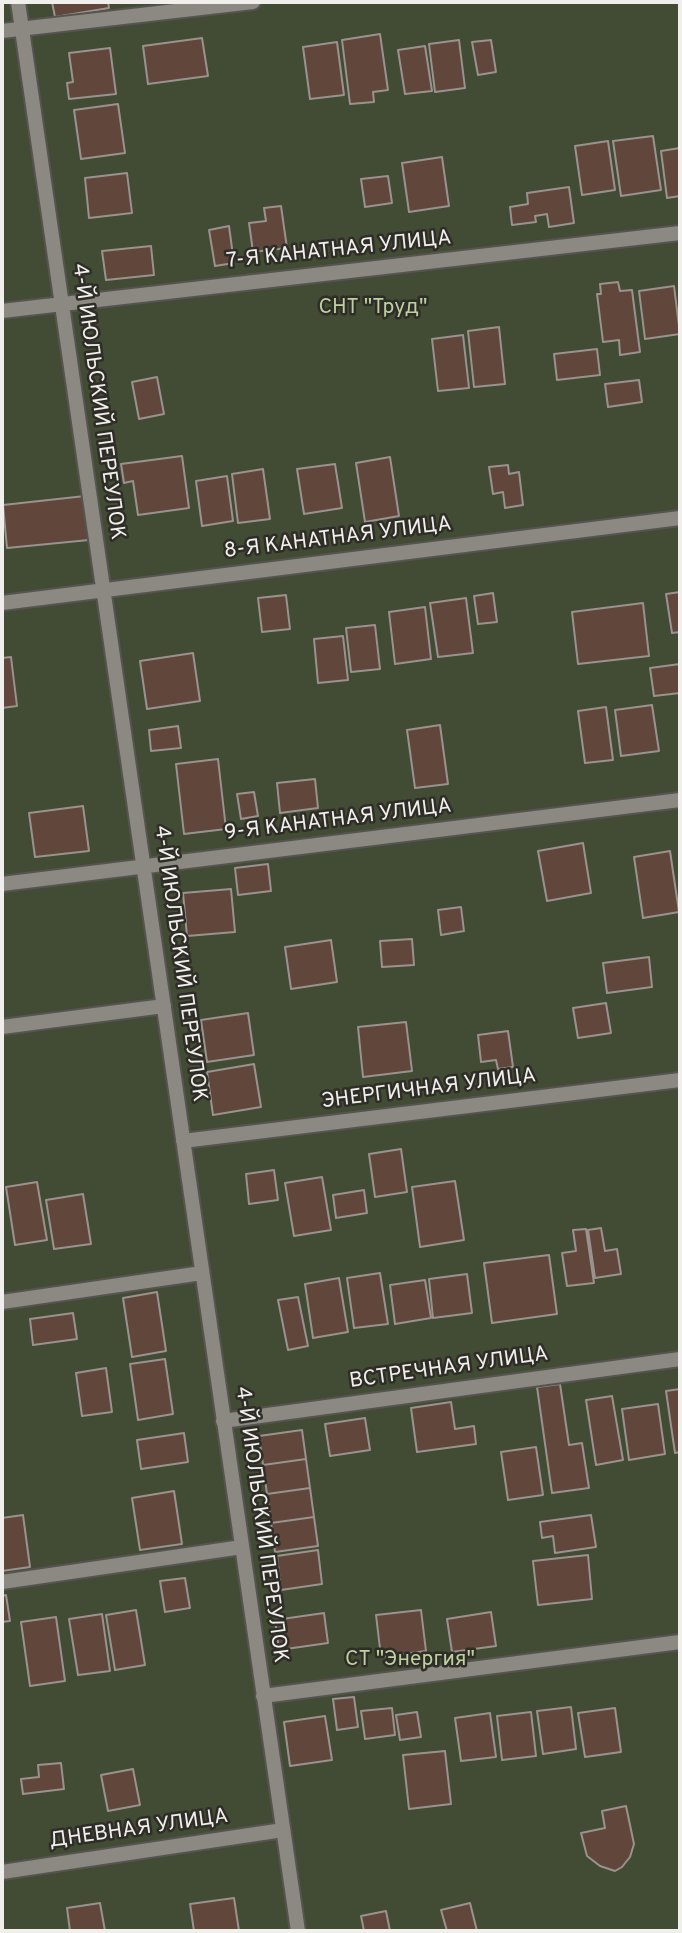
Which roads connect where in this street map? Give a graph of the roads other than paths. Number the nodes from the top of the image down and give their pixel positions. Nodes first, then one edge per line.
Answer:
1 (18, 2) edge
2 (253, 2) edge
3 (22, 29) junction
4 (2, 31) edge
5 (680, 233) edge
6 (62, 303) junction
7 (2, 311) edge
8 (680, 518) edge
9 (103, 589) junction
10 (2, 603) edge
11 (680, 800) edge
12 (143, 867) junction
13 (2, 884) edge
14 (163, 1006) junction
15 (2, 1027) edge
16 (680, 1080) edge
17 (183, 1141) junction
18 (202, 1273) junction
19 (2, 1303) edge
20 (680, 1359) edge
21 (223, 1421) junction
22 (242, 1547) junction
23 (2, 1582) edge
24 (680, 1642) edge
25 (264, 1696) junction
26 (283, 1830) junction
27 (2, 1872) edge
28 (298, 1931) edge

1 - 3 lane, 4-Й ИЮЛЬСКИЙ ПЕРЕУЛОК
2 - 3 lane
3 - 4 lane
3 - 6 lane, 4-Й ИЮЛЬСКИЙ ПЕРЕУЛОК
5 - 6 lane, 7-Я КАНАТНАЯ УЛИЦА
6 - 7 lane, 7-Я КАНАТНАЯ УЛИЦА
6 - 9 lane, 4-Й ИЮЛЬСКИЙ ПЕРЕУЛОК
8 - 9 lane, 8-Я КАНАТНАЯ УЛИЦА
9 - 10 lane, 8-Я КАНАТНАЯ УЛИЦА
9 - 12 lane, 4-Й ИЮЛЬСКИЙ ПЕРЕУЛОК
11 - 12 lane, 9-Я КАНАТНАЯ УЛИЦА
12 - 13 lane, 9-Я КАНАТНАЯ УЛИЦА
12 - 14 lane, 4-Й ИЮЛЬСКИЙ ПЕРЕУЛОК
14 - 15 lane
14 - 17 lane, 4-Й ИЮЛЬСКИЙ ПЕРЕУЛОК
16 - 17 lane, ЭНЕРГИЧНАЯ УЛИЦА
17 - 18 lane, 4-Й ИЮЛЬСКИЙ ПЕРЕУЛОК
18 - 19 lane
18 - 21 lane, 4-Й ИЮЛЬСКИЙ ПЕРЕУЛОК
20 - 21 lane, ВСТРЕЧНАЯ УЛИЦА
21 - 22 lane, 4-Й ИЮЛЬСКИЙ ПЕРЕУЛОК
22 - 23 lane
22 - 25 lane, 4-Й ИЮЛЬСКИЙ ПЕРЕУЛОК
24 - 25 lane
25 - 26 lane, 4-Й ИЮЛЬСКИЙ ПЕРЕУЛОК
26 - 27 lane, ДНЕВНАЯ УЛИЦА
26 - 28 lane, 4-Й ИЮЛЬСКИЙ ПЕРЕУЛОК

